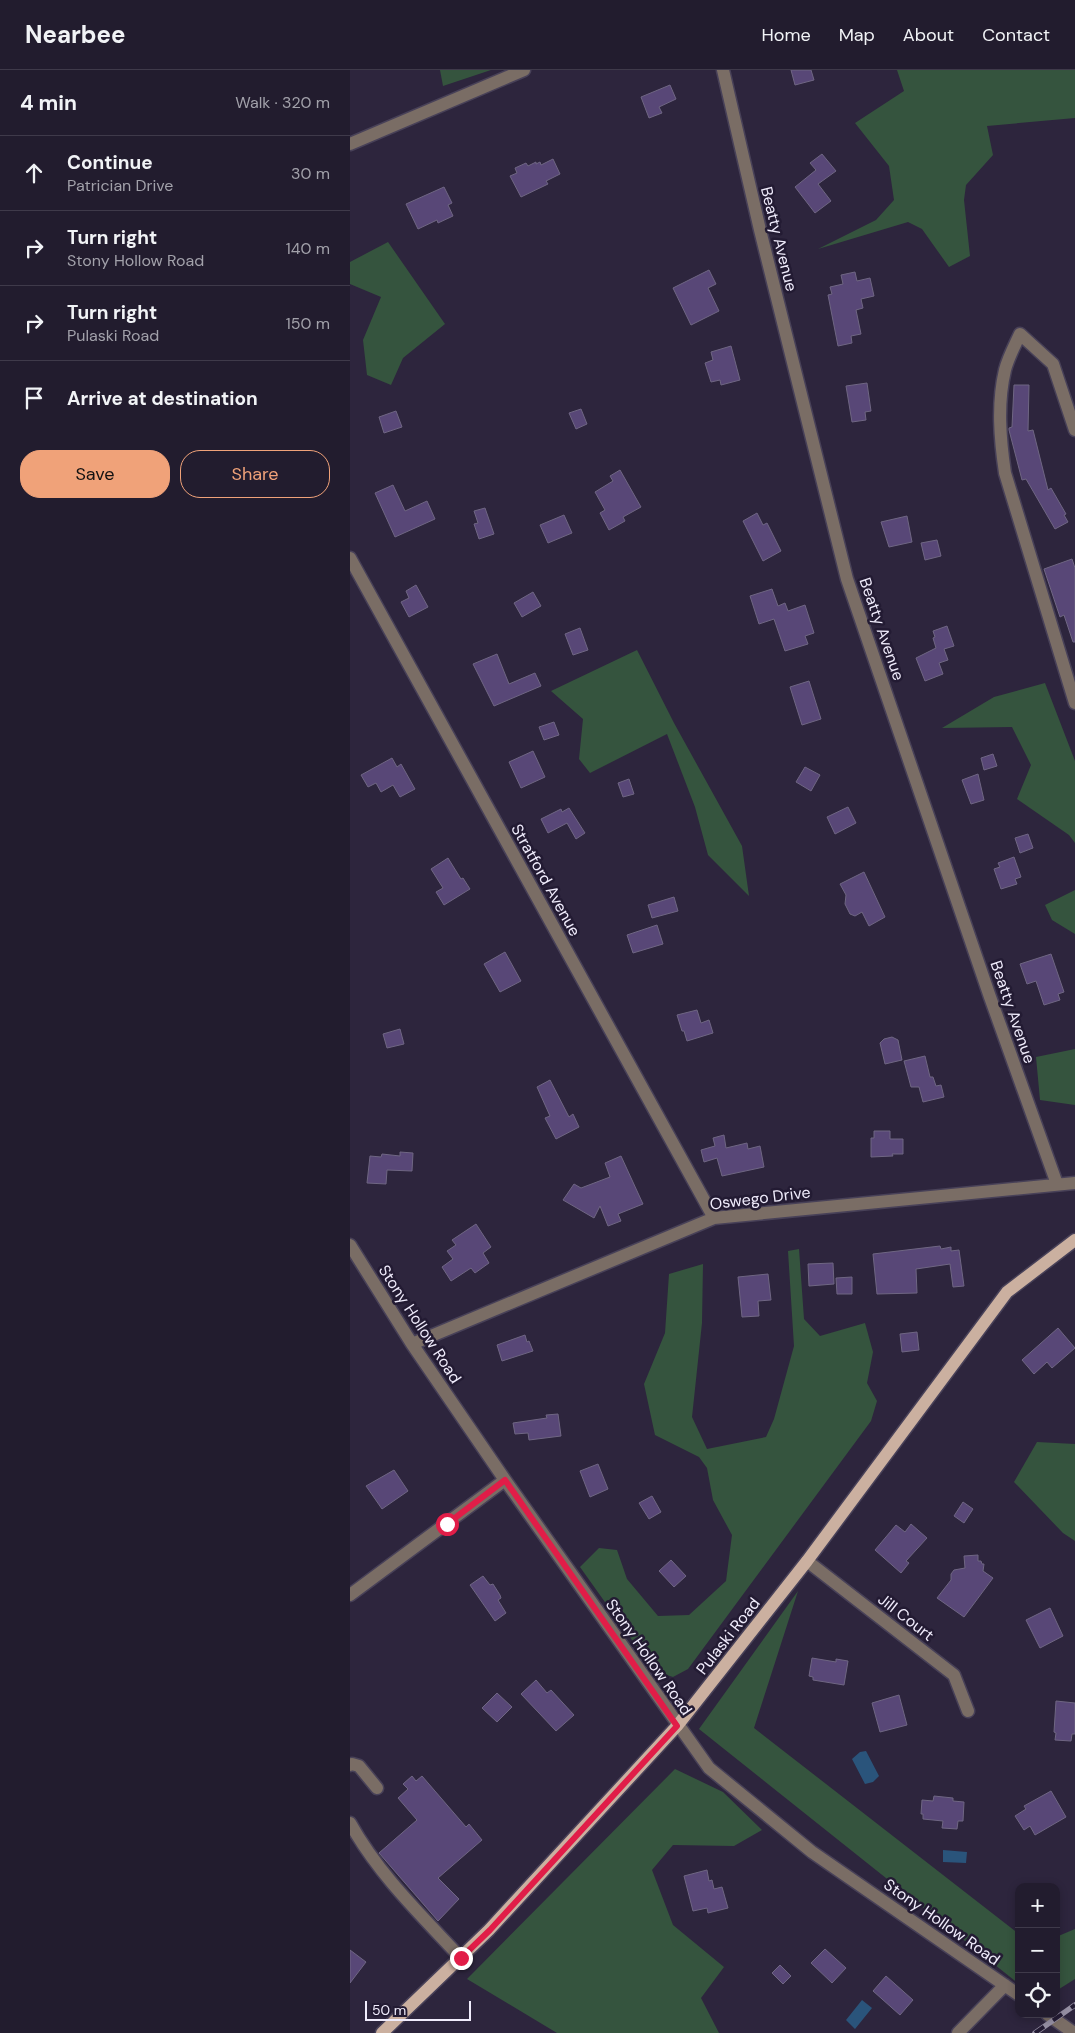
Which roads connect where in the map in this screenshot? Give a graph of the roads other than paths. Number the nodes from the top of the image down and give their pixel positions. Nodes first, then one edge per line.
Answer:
1 (524, 70) edge
2 (723, 70) edge
3 (350, 144) edge
4 (1075, 430) edge
5 (350, 558) edge
6 (1075, 703) edge
7 (1075, 1183) edge
8 (1057, 1184) junction
9 (714, 1218) junction
10 (1075, 1240) edge
11 (350, 1245) edge
12 (412, 1344) junction
13 (505, 1480) junction
14 (807, 1561) junction
15 (350, 1595) edge
16 (968, 1711) dead end
17 (677, 1726) junction
18 (350, 1765) edge
19 (377, 1788) dead end
20 (350, 1823) edge
21 (461, 1958) junction
22 (1005, 1985) junction
23 (1015, 1992) edge
24 (1052, 2018) edge
25 (382, 2033) edge
26 (958, 2033) edge
27 (1074, 2033) edge

1 - 3 street
2 - 8 street, Beatty Avenue
4 - 6 street
5 - 9 street, Stratford Avenue
7 - 8 street, Oswego Drive
8 - 9 street, Oswego Drive
9 - 12 street, Oswego Drive
10 - 14 main road, Pulaski Road
11 - 12 street, Stony Hollow Road
12 - 13 street, Stony Hollow Road
13 - 15 street
13 - 17 street, Stony Hollow Road
14 - 16 street, Jill Court
14 - 17 main road, Pulaski Road
17 - 21 main road, Pulaski Road
17 - 22 street, Stony Hollow Road
18 - 19 street
20 - 21 street
21 - 25 main road, Pulaski Road
22 - 23 street, Stony Hollow Road
22 - 26 street
24 - 27 street

